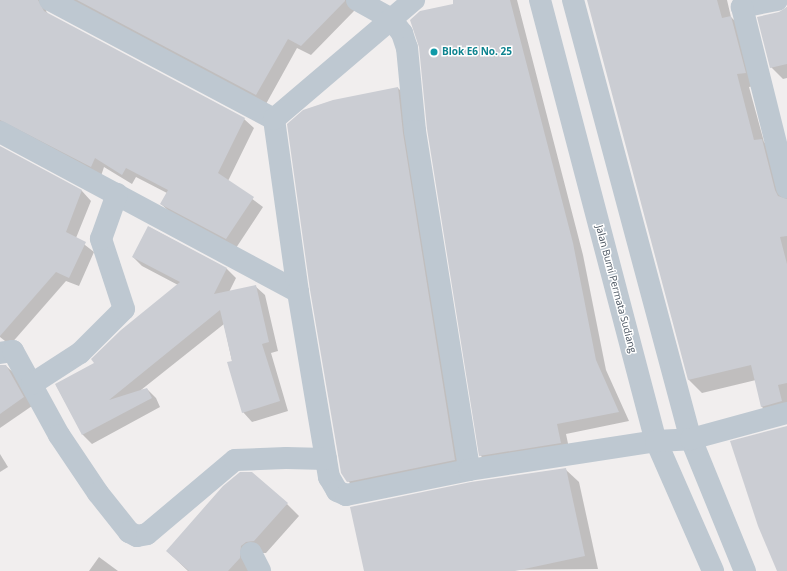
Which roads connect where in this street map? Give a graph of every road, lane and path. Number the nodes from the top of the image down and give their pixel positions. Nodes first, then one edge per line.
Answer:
1 (50, 0) edge
2 (357, 0) edge
3 (414, 0) edge
4 (540, 0) edge
5 (573, 0) edge
6 (777, 0) edge
7 (742, 3) edge
8 (391, 18) junction
9 (274, 119) junction
10 (0, 132) edge
11 (787, 187) edge
12 (117, 194) junction
13 (298, 292) junction
14 (0, 353) edge
15 (32, 384) junction
16 (787, 413) edge
17 (691, 439) junction
18 (656, 441) junction
19 (326, 459) junction
20 (469, 470) junction
21 (743, 566) edge
22 (712, 571) edge

1 - 9 street
2 - 8 street
3 - 8 street
4 - 18 street, Jalan Bumi Permata Sudiang
5 - 17 street
6 - 7 street
7 - 11 street
8 - 9 street
8 - 20 street
9 - 13 street
10 - 12 street
12 - 13 street
12 - 15 street
13 - 19 street
14 - 15 street
15 - 19 street
16 - 17 street
17 - 18 street
17 - 21 street
18 - 20 street
18 - 22 street, Jalan Bumi Permata Sudiang
19 - 20 street
21 - 22 street

